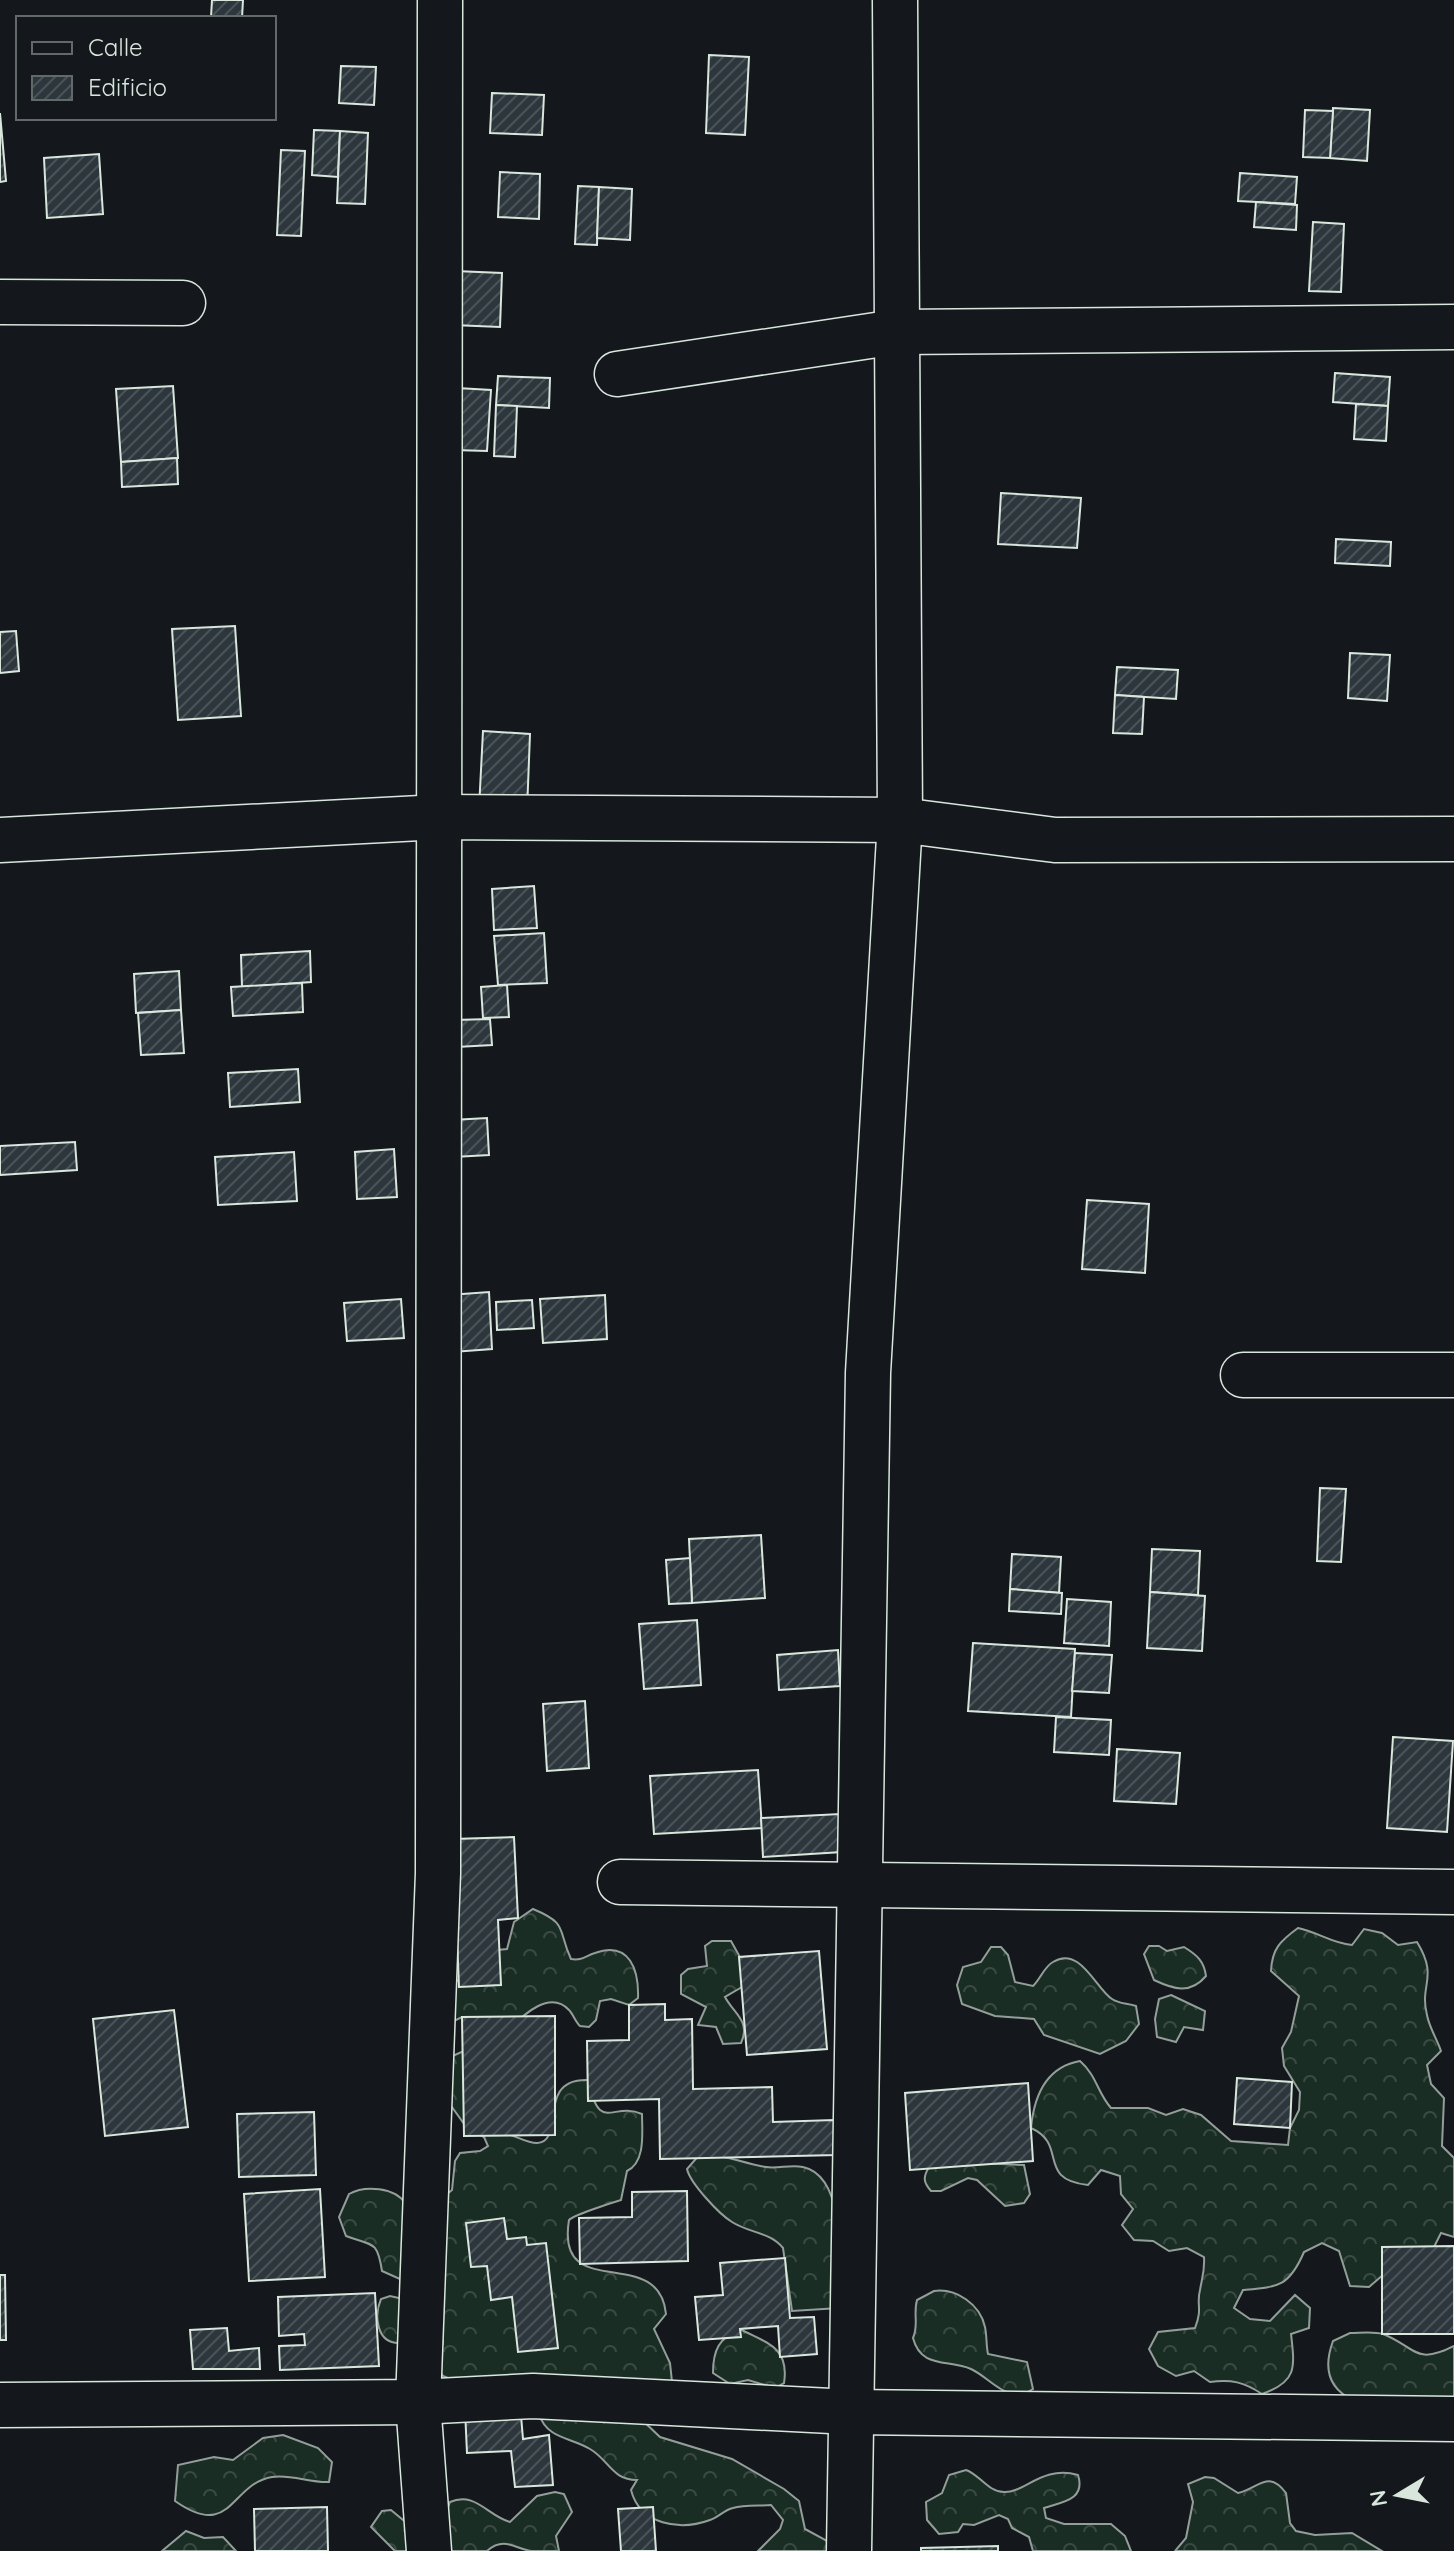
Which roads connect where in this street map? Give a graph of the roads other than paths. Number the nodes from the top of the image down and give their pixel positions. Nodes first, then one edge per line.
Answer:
1 (440, 0) edge
2 (895, 0) edge
3 (0, 302) edge
4 (183, 303) dead end
5 (1454, 327) edge
6 (896, 332) junction
7 (617, 374) dead end
8 (440, 817) junction
9 (900, 820) junction
10 (1454, 839) edge
11 (0, 840) edge
12 (1243, 1375) dead end
13 (1454, 1375) edge
14 (620, 1882) dead end
15 (860, 1883) junction
16 (1454, 1892) edge
17 (418, 2402) junction
18 (0, 2405) edge
19 (851, 2412) junction
20 (1454, 2419) edge
21 (429, 2551) edge
22 (849, 2551) edge

1 - 8 street
2 - 6 street
3 - 4 street
5 - 6 street
6 - 7 street
6 - 9 street
8 - 9 street
8 - 11 street
8 - 17 street
9 - 10 street
9 - 15 street
12 - 13 street
14 - 15 street
15 - 16 street
15 - 19 street
17 - 18 street
17 - 19 street
17 - 21 street
19 - 20 street
19 - 22 street

